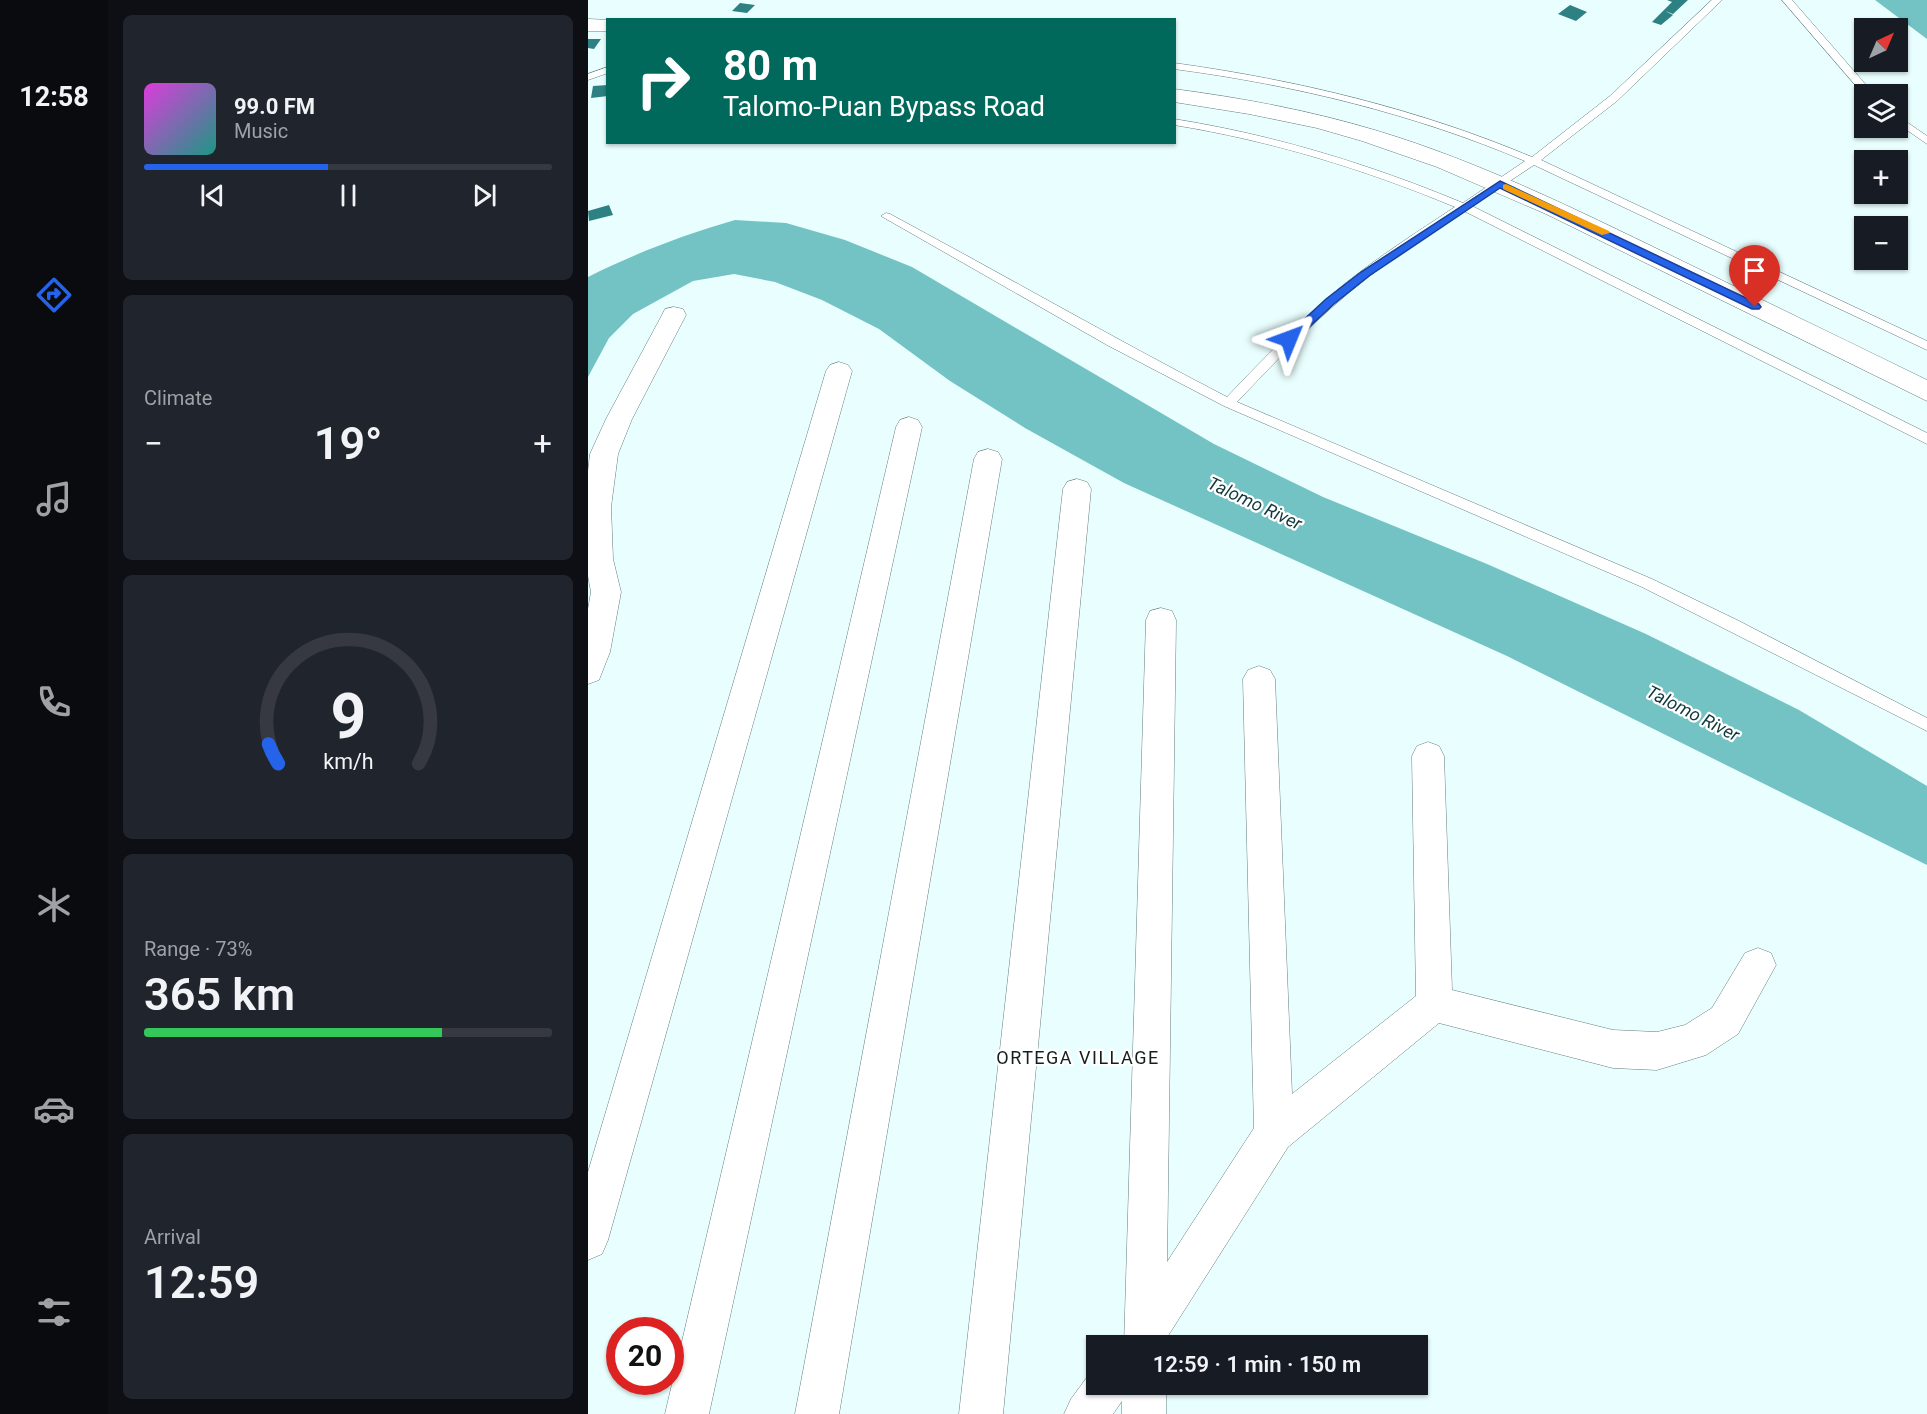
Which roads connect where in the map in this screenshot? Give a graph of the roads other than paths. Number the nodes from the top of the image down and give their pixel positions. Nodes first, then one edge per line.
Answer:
1 (1717, 0) edge
2 (1787, 0) edge
3 (588, 25) edge
4 (606, 26) edge
5 (1176, 66) edge
6 (606, 71) edge
7 (588, 77) edge
8 (1860, 84) edge
9 (1176, 95) edge
10 (1176, 122) edge
11 (1908, 127) edge
12 (1927, 141) edge
13 (1532, 161) junction
14 (1500, 184) junction
15 (1464, 207) junction
16 (886, 216) dead end
17 (674, 315) dead end
18 (1927, 346) edge
19 (839, 371) dead end
20 (1927, 391) edge
21 (1228, 403) junction
22 (909, 427) dead end
23 (1927, 439) edge
24 (988, 459) dead end
25 (1077, 489) dead end
26 (1161, 620) dead end
27 (588, 671) edge
28 (1259, 679) dead end
29 (1927, 725) edge
30 (1428, 756) dead end
31 (1758, 965) dead end
32 (1434, 1004) junction
33 (1274, 1133) junction
34 (588, 1240) edge
35 (1142, 1335) edge
36 (1146, 1335) edge
37 (1100, 1395) edge
38 (1144, 1395) edge
39 (687, 1414) edge
40 (817, 1414) edge
41 (981, 1414) edge
42 (1086, 1414) edge
43 (1144, 1414) edge

1 - 13 lane
2 - 8 lane
3 - 4 highway
5 - 13 lane
6 - 7 lane
9 - 14 highway
10 - 15 lane
11 - 12 lane
13 - 14 lane
13 - 18 lane
14 - 15 lane
14 - 20 highway
15 - 21 lane
15 - 23 lane
16 - 21 lane
17 - 27 street
19 - 34 street
21 - 29 lane
22 - 39 street
24 - 40 street
25 - 41 street
26 - 35 street
28 - 33 street
30 - 32 street
31 - 32 street
32 - 33 street
33 - 36 street
37 - 42 street
38 - 43 street

